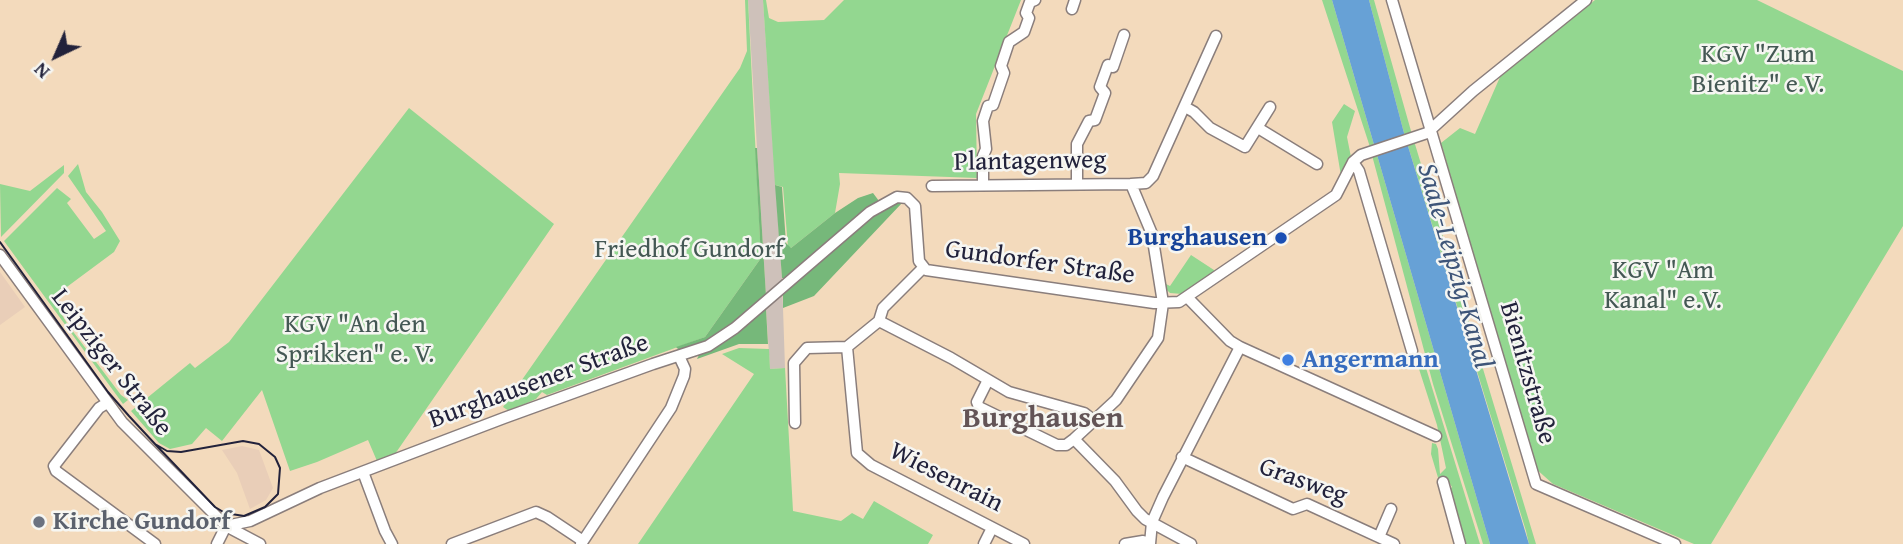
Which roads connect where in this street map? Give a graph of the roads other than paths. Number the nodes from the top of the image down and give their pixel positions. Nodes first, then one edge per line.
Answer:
1 (1035, 0) edge
2 (1392, 0) edge
3 (1586, 0) edge
4 (1124, 35) dead end
5 (1216, 36) dead end
6 (1185, 107) junction
7 (1270, 107) dead end
8 (1258, 128) junction
9 (1431, 129) junction
10 (1353, 162) junction
11 (1317, 164) dead end
12 (1077, 184) junction
13 (1131, 184) junction
14 (983, 185) junction
15 (932, 186) dead end
16 (841, 237) joint
17 (0, 255) edge
18 (923, 268) junction
19 (1184, 300) junction
20 (1163, 303) junction
21 (879, 321) junction
22 (847, 347) junction
23 (1240, 347) junction
24 (1412, 351) dead end
25 (679, 356) junction
26 (988, 380) junction
27 (107, 403) junction
28 (1093, 420) junction
29 (795, 423) dead end
30 (1436, 436) dead end
31 (1074, 439) junction
32 (1182, 457) junction
33 (363, 472) junction
34 (1443, 482) dead end
35 (1391, 509) dead end
36 (1152, 522) junction
37 (226, 526) junction
38 (992, 528) junction
39 (1374, 535) junction
40 (582, 543) edge
41 (155, 544) edge
42 (217, 544) edge
43 (260, 544) edge
44 (392, 544) edge
45 (452, 544) edge
46 (984, 544) edge
47 (1024, 544) edge
48 (1125, 544) edge
49 (1150, 544) edge
50 (1191, 544) edge
51 (1364, 544) edge
52 (1394, 544) edge
53 (1461, 544) edge
54 (1675, 544) edge

1 - 14 street
2 - 9 street
3 - 9 street
4 - 12 street
5 - 6 street
6 - 8 street
6 - 13 street
7 - 8 street
8 - 11 street
9 - 10 street
9 - 54 street, Bienitzstraße
10 - 19 street
10 - 24 street
12 - 13 street, Plantagenweg
12 - 14 street, Plantagenweg
13 - 20 street, Plantagenweg
14 - 15 street, Plantagenweg
16 - 18 street, Gundorfer Straße
16 - 25 street, Burghausener Straße
17 - 27 street, Leipziger Straße
18 - 20 street, Gundorfer Straße
18 - 21 street
19 - 20 street, Gundorfer Straße
19 - 23 street
20 - 28 street, Plantagenweg
21 - 22 street
21 - 26 street
22 - 29 street
22 - 38 street, Wiesenrain
23 - 30 street
23 - 32 street
25 - 33 street, Burghausener Straße
25 - 40 street
26 - 28 street
26 - 31 street
27 - 37 street, Leipziger Straße
27 - 41 street
28 - 31 street, Plantagenweg
31 - 36 street
32 - 36 street
32 - 39 street, Grasweg
33 - 37 street, Burghausener Straße
33 - 44 street
34 - 53 street
35 - 39 street, Grasweg
36 - 49 street
36 - 50 street
37 - 42 street
37 - 43 street, Leipziger Straße
38 - 46 street
38 - 47 street, Wiesenrain
39 - 51 street, Grasweg
39 - 52 street, Grasweg
40 - 45 street
48 - 49 street

